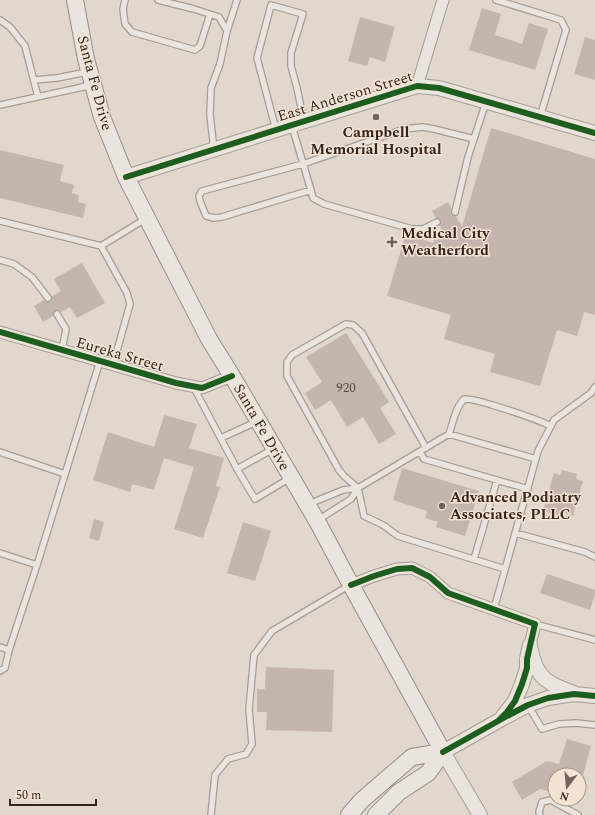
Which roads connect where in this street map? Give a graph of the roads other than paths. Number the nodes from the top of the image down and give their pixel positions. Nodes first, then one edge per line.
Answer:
1 (75, 0) edge
2 (125, 0) edge
3 (158, 0) edge
4 (237, 0) edge
5 (443, 0) edge
6 (496, 0) edge
7 (210, 14) junction
8 (0, 20) edge
9 (227, 32) junction
10 (91, 78) junction
11 (34, 80) junction
12 (418, 86) junction
13 (38, 97) junction
14 (487, 101) junction
15 (0, 105) edge
16 (540, 117) junction
17 (298, 124) junction
18 (276, 130) junction
19 (595, 133) edge
20 (474, 139) junction
21 (214, 150) junction
22 (303, 164) junction
23 (126, 177) junction
24 (311, 190) junction
25 (455, 212) dead end
26 (147, 218) junction
27 (0, 221) edge
28 (437, 222) dead end
29 (101, 246) junction
30 (0, 260) edge
31 (48, 298) dead end
32 (57, 314) dead end
33 (0, 332) edge
34 (62, 350) junction
35 (100, 361) junction
36 (113, 365) junction
37 (232, 376) junction
38 (192, 386) junction
39 (595, 387) edge
40 (258, 421) junction
41 (551, 426) junction
42 (449, 434) junction
43 (221, 438) junction
44 (275, 448) junction
45 (426, 448) junction
46 (0, 452) edge
47 (420, 452) junction
48 (536, 459) junction
49 (237, 469) junction
50 (65, 474) junction
51 (292, 477) junction
52 (498, 480) junction
53 (358, 488) junction
54 (528, 489) junction
55 (308, 504) junction
56 (317, 520) junction
57 (515, 533) junction
58 (0, 553) edge
59 (595, 557) edge
60 (474, 559) junction
61 (37, 565) junction
62 (505, 569) junction
63 (351, 585) junction
64 (494, 609) junction
65 (535, 624) junction
66 (595, 640) edge
67 (530, 645) junction
68 (0, 648) edge
69 (9, 650) junction
70 (0, 671) edge
71 (574, 694) junction
72 (595, 696) edge
73 (528, 705) junction
74 (498, 721) junction
75 (595, 725) edge
76 (443, 752) junction
77 (211, 815) edge
78 (349, 815) edge
79 (376, 815) edge
80 (480, 815) edge
81 (540, 815) edge
82 (578, 815) edge

1 - 10 main road, Santa Fe Drive
2 - 7 lane
3 - 7 lane
4 - 9 lane
5 - 12 street
6 - 16 lane
7 - 9 lane
8 - 11 lane
9 - 21 lane
10 - 11 lane
10 - 13 lane
10 - 23 main road, Santa Fe Drive
11 - 13 lane
12 - 14 street, East Anderson Street
12 - 17 street, East Anderson Street
13 - 15 lane
14 - 16 street, East Anderson Street
14 - 20 lane
16 - 19 street, East Anderson Street
17 - 18 street, East Anderson Street
17 - 18 lane
17 - 22 lane
18 - 21 street, East Anderson Street
20 - 22 lane
20 - 25 lane
21 - 23 street, East Anderson Street
22 - 24 lane
22 - 24 lane
23 - 26 main road, Santa Fe Drive
24 - 28 lane
26 - 29 lane
26 - 37 main road, Santa Fe Drive
27 - 29 lane
29 - 36 lane
30 - 31 lane
32 - 34 lane
33 - 34 street, Eureka Street
34 - 35 street, Eureka Street
35 - 36 street, Eureka Street
35 - 50 lane
36 - 38 street, Eureka Street
37 - 38 street, Eureka Street
37 - 40 main road, Santa Fe Drive
38 - 43 lane
39 - 41 lane
40 - 43 lane
40 - 44 main road, Santa Fe Drive
41 - 42 lane
41 - 48 lane
42 - 45 lane
42 - 48 lane
43 - 49 lane
44 - 49 lane
44 - 51 main road, Santa Fe Drive
45 - 47 lane
45 - 53 lane
46 - 50 lane
47 - 52 lane
47 - 53 lane
48 - 54 lane
49 - 51 lane
50 - 61 lane
51 - 55 main road, Santa Fe Drive
52 - 54 lane
52 - 60 lane
53 - 55 lane
53 - 56 lane
53 - 60 lane
54 - 57 lane
55 - 56 main road, Santa Fe Drive
56 - 63 main road, Santa Fe Drive
57 - 59 lane
57 - 62 lane
58 - 61 lane
60 - 62 lane
61 - 69 lane
62 - 64 lane
63 - 64 street
63 - 76 main road, Santa Fe Drive
63 - 77 lane
64 - 65 street
65 - 66 lane
65 - 67 street
67 - 71 street
67 - 74 street
68 - 69 lane
69 - 70 lane
71 - 72 street
71 - 73 street
73 - 74 street
73 - 75 lane
74 - 76 street
76 - 78 main road
76 - 79 main road
76 - 80 street, Santa Fe Drive
81 - 82 lane

